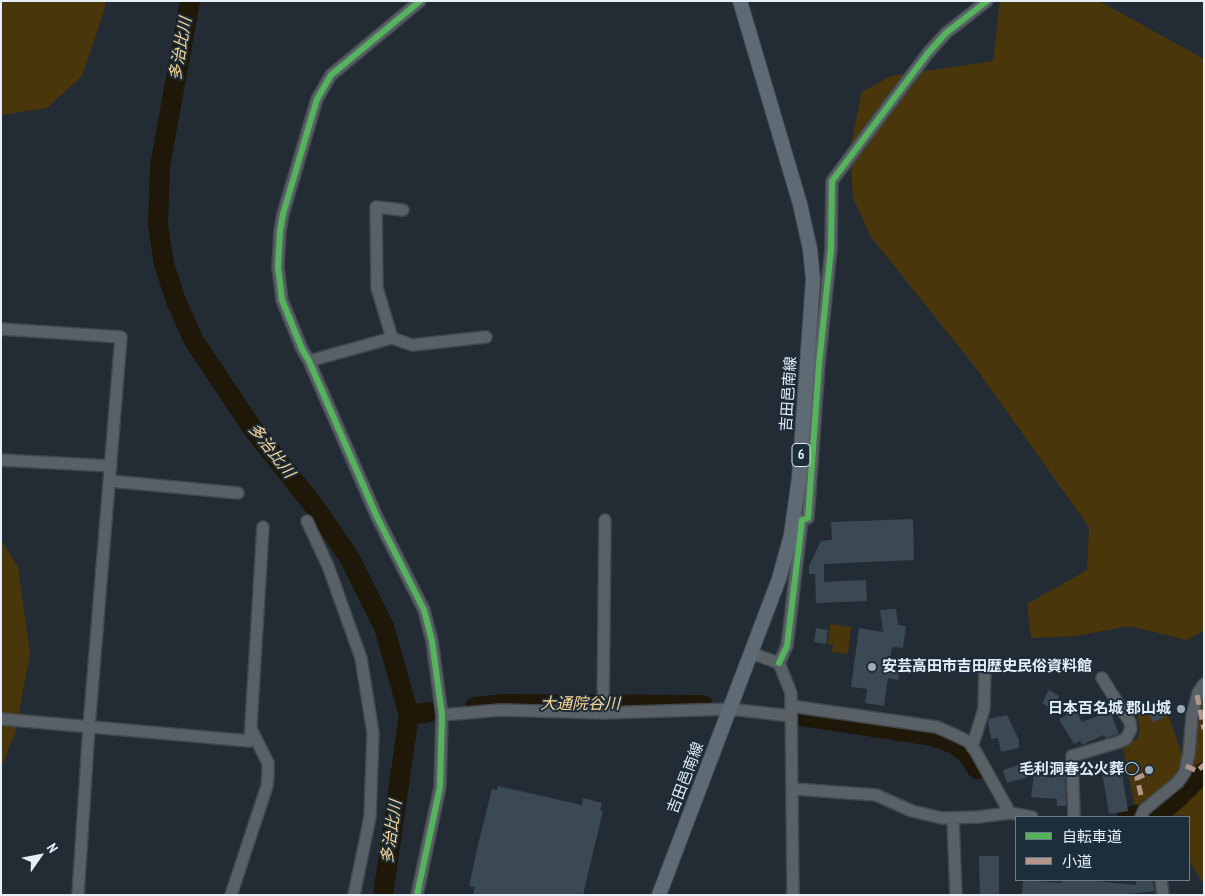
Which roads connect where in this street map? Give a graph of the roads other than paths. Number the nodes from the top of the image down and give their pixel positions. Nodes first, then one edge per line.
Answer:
1 (420, 1) edge
2 (740, 1) edge
3 (987, 1) edge
4 (403, 210) dead end
5 (1, 329) edge
6 (486, 337) dead end
7 (392, 338) junction
8 (309, 361) junction
9 (1, 460) edge
10 (111, 466) junction
11 (110, 481) junction
12 (238, 493) dead end
13 (605, 520) dead end
14 (306, 521) dead end
15 (263, 527) dead end
16 (751, 653) junction
17 (779, 663) junction
18 (985, 667) dead end
19 (1102, 678) dead end
20 (1204, 684) edge
21 (730, 709) junction
22 (791, 711) junction
23 (603, 713) junction
24 (442, 715) junction
25 (1, 719) edge
26 (89, 727) junction
27 (251, 729) junction
28 (972, 747) junction
29 (794, 789) junction
30 (1010, 813) junction
31 (1142, 815) edge
32 (1026, 816) edge
33 (1074, 816) edge
34 (952, 818) junction
35 (1162, 881) edge
36 (78, 895) edge
37 (231, 895) edge
38 (354, 895) edge
39 (417, 895) edge
40 (659, 895) edge
41 (793, 895) edge
42 (956, 895) edge
43 (1164, 895) edge

1 - 8 street
2 - 16 main road, 吉田邑南線 / 6
3 - 17 street
4 - 7 street
5 - 10 street
6 - 7 street
7 - 8 street
8 - 24 street
9 - 10 street
10 - 11 street
11 - 12 street
11 - 26 street
13 - 23 street
14 - 38 street
15 - 27 street
16 - 17 street
16 - 21 main road, 吉田邑南線 / 6
17 - 22 street
18 - 28 street
19 - 33 street
20 - 31 street
21 - 22 street
21 - 23 street
21 - 40 main road, 吉田邑南線 / 6
22 - 28 street
22 - 29 street
23 - 24 street
24 - 39 street
25 - 26 street
26 - 27 street
26 - 36 street
27 - 37 street
28 - 30 street
29 - 34 street
29 - 41 street
30 - 32 street
30 - 34 street
34 - 42 street
35 - 43 street

